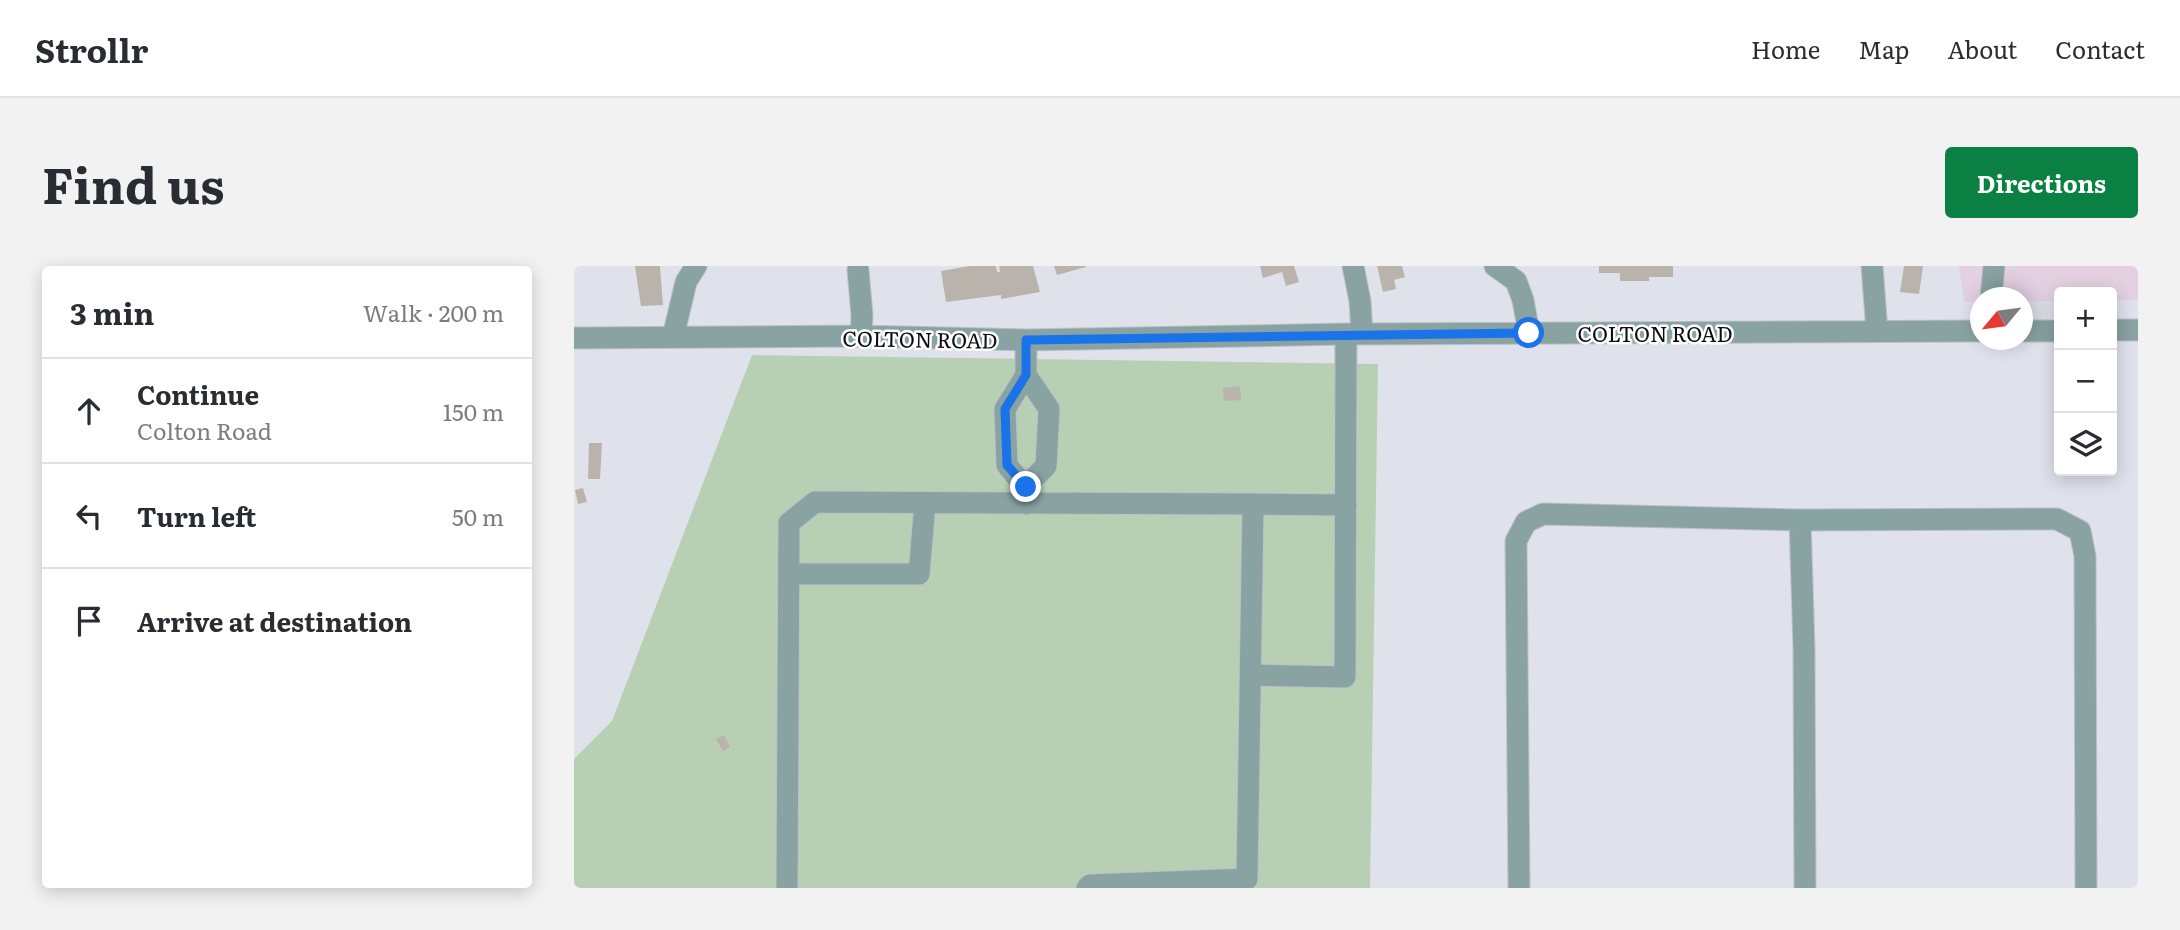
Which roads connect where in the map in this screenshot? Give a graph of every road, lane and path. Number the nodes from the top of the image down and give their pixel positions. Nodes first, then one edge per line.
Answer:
1 (696, 266) edge
2 (1353, 266) edge
3 (1495, 266) edge
4 (1872, 266) edge
5 (1994, 266) edge
6 (858, 270) dead end
7 (1992, 287) edge
8 (2117, 330) edge
9 (2138, 330) edge
10 (1877, 331) junction
11 (1970, 331) edge
12 (2033, 331) edge
13 (2054, 331) edge
14 (1529, 333) junction
15 (1354, 334) junction
16 (861, 336) junction
17 (673, 337) junction
18 (574, 338) edge
19 (1026, 340) junction
20 (1026, 375) junction
21 (1026, 496) junction
22 (925, 503) junction
23 (1253, 504) junction
24 (1346, 505) junction
25 (1800, 520) junction
26 (790, 574) junction
27 (1251, 675) junction
28 (1247, 884) edge
29 (787, 888) edge
30 (1087, 888) edge
31 (1519, 888) edge
32 (1805, 888) edge
33 (2086, 888) edge

1 - 17 street
2 - 15 street
3 - 14 street
4 - 10 street
5 - 7 street
6 - 16 street
8 - 9 street
10 - 11 street, COLTON ROAD
10 - 14 street, COLTON ROAD
12 - 13 street
14 - 15 street, COLTON ROAD
15 - 19 street, COLTON ROAD
15 - 24 street
16 - 17 street, COLTON ROAD
16 - 19 street, COLTON ROAD
17 - 18 street, COLTON ROAD
19 - 20 street
20 - 21 street
20 - 21 street
21 - 22 street
21 - 23 street
22 - 26 street
22 - 26 street
23 - 24 street
23 - 27 street
24 - 27 street
25 - 31 street
25 - 32 street
25 - 33 street
26 - 29 street
27 - 28 street
28 - 30 street

